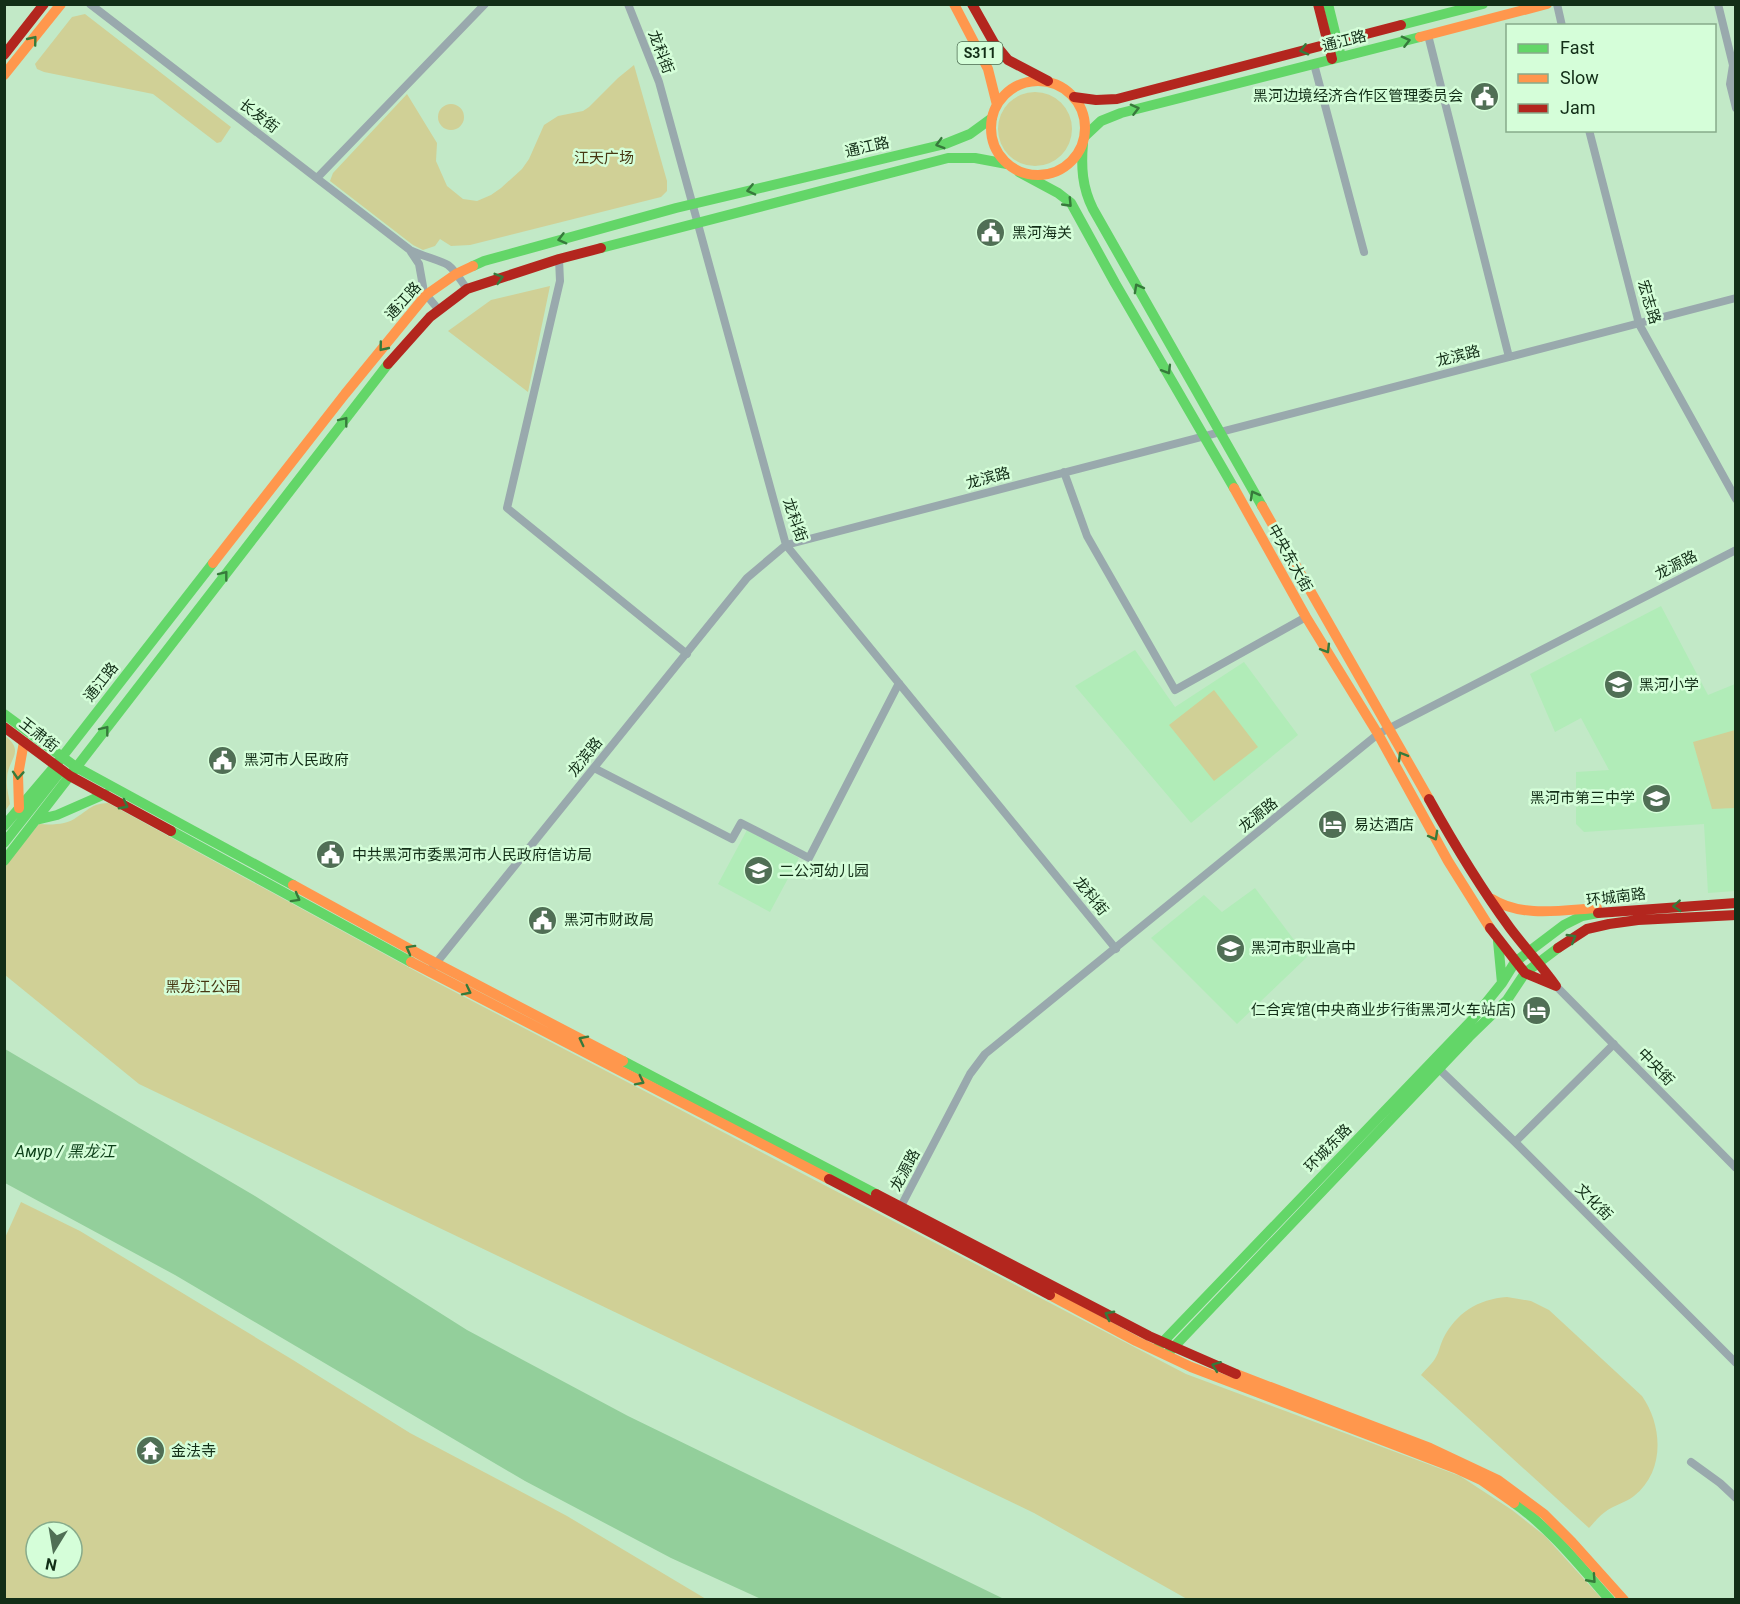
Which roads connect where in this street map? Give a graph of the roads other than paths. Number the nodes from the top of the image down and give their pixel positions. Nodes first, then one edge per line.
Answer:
1 (44, 4) edge
2 (61, 4) edge
3 (90, 4) edge
4 (484, 4) edge
5 (628, 4) edge
6 (954, 4) edge
7 (972, 4) edge
8 (1318, 4) edge
9 (1328, 4) edge
10 (1483, 4) edge
11 (1547, 4) edge
12 (1557, 4) edge
13 (1718, 4) edge
14 (1562, 24) edge
15 (1428, 35) junction
16 (1332, 43) junction
17 (4, 55) edge
18 (1336, 58) junction
19 (1314, 64) junction
20 (4, 75) edge
21 (1054, 84) junction
22 (1074, 97) junction
23 (997, 105) junction
24 (1736, 108) edge
25 (992, 118) junction
26 (1590, 132) edge
27 (1084, 140) junction
28 (1007, 164) junction
29 (1019, 172) junction
30 (317, 178) junction
31 (692, 204) junction
32 (697, 223) junction
33 (410, 250) junction
34 (1364, 252) dead end
35 (560, 259) junction
36 (456, 274) junction
37 (467, 289) junction
38 (426, 295) junction
39 (1736, 298) edge
40 (438, 309) junction
41 (1639, 324) junction
42 (1509, 357) junction
43 (1219, 432) junction
44 (1205, 435) junction
45 (1064, 472) junction
46 (1736, 498) edge
47 (786, 545) junction
48 (1736, 550) edge
49 (1306, 616) junction
50 (687, 654) junction
51 (899, 683) junction
52 (4, 714) edge
53 (4, 727) edge
54 (1382, 732) junction
55 (24, 742) junction
56 (65, 767) junction
57 (594, 768) junction
58 (105, 794) junction
59 (19, 808) junction
60 (35, 820) junction
61 (4, 826) edge
62 (4, 843) edge
63 (4, 861) edge
64 (1487, 894) junction
65 (1736, 903) edge
66 (1636, 908) junction
67 (1736, 915) edge
68 (1498, 940) junction
69 (1116, 949) junction
70 (1529, 951) junction
71 (1515, 962) junction
72 (1539, 962) junction
73 (432, 967) junction
74 (1525, 973) junction
75 (1502, 983) junction
76 (1556, 986) junction
77 (1614, 1044) junction
78 (1436, 1065) junction
79 (1515, 1142) junction
80 (1736, 1168) edge
81 (899, 1210) junction
82 (1159, 1346) junction
83 (1170, 1351) junction
84 (1736, 1363) edge
85 (1691, 1462) dead end
86 (1736, 1498) edge
87 (1610, 1599) edge
88 (1624, 1599) edge

1 - 17 main road
20 -> 2 main road
3 - 30 street, 长发街
4 - 30 street
5 - 31 street, 龙科街
6 - 23 main road, S311
7 - 21 main road
8 - 16 main road
9 - 16 main road
10 - 16 main road, 通江路
11 - 15 main road, 通江路
12 - 14 street
13 - 24 street
18 -> 15 main road, 通江路
15 - 42 street
16 - 18 main road
16 -> 22 main road, 通江路
18 - 19 main road, 通江路
27 -> 19 main road, 通江路
19 - 34 street
21 - 22 main road
21 - 23 main road
22 - 27 main road
23 - 25 main road
25 - 28 main road
25 -> 31 main road, 通江路
26 - 41 street, 宏志路
27 - 29 main road
43 -> 27 main road, 中央东大街
28 - 29 main road
28 - 32 main road, 通江路
29 -> 44 main road, 中央东大街
30 - 33 street, 长发街
31 - 32 street, 龙科街
31 -> 36 main road, 通江路
32 - 35 main road, 通江路
32 - 47 street, 龙科街
33 - 36 street, 长发街
33 - 38 street, 长发街
37 -> 35 main road, 通江路
35 - 50 street
36 - 37 street, 长发街
36 - 38 main road, 通江路
37 - 40 main road, 通江路
38 - 40 street, 长发街
38 -> 56 main road, 通江路
39 - 41 street, 龙滨路
56 -> 40 main road, 通江路
41 - 42 street, 龙滨路
41 - 46 street, 宏志路
42 - 43 street, 龙滨路
43 - 44 street, 龙滨路
54 -> 43 main road, 中央东大街
44 - 45 street, 龙滨路
44 - 49 main road, 中央东大街
45 - 47 street, 龙滨路
45 - 49 street
47 - 50 street, 龙滨路
47 - 51 street, 龙科街
48 - 54 street, 龙源路
49 -> 54 main road, 中央东大街
50 - 57 street, 龙滨路
51 - 57 street
51 - 69 street, 龙科街
52 - 56 main road
53 - 55 main road, 王肃街
64 -> 54 main road, 中央东大街
54 -> 68 main road, 中央东大街
54 - 69 street, 龙源路
55 - 56 main road, 王肃街
55 -> 59 main road
56 - 58 main road
56 - 59 main road
56 - 60 main road
56 - 62 main road, 通江路
73 -> 56 main road
57 - 73 street, 龙滨路
58 - 60 main road
58 -> 73 main road
59 - 61 main road
60 - 63 main road
64 - 66 main road
64 - 70 main road, 中央东大街
65 -> 66 main road, 环城南路
66 - 70 main road, 环城南路
72 -> 67 main road, 环城南路
68 - 71 main road, 中央东大街
68 - 75 main road
69 - 81 street, 龙源路
70 - 71 main road, 环城南路
70 - 72 main road, 中央东大街
71 - 74 main road, 中央东大街
71 - 75 main road, 环城东路
72 - 74 main road, 环城南路
72 - 76 main road, 中央东大街
73 - 81 main road
74 - 76 main road
74 - 78 main road, 环城东路
75 - 78 main road, 环城东路
76 - 77 street, 中央街
77 - 79 street
77 - 80 street, 中央街
78 - 79 street, 文化街
78 - 82 main road, 环城东路
78 - 83 main road, 环城东路
79 - 84 street, 文化街
81 - 82 main road
82 - 83 main road
83 -> 87 main road
88 -> 83 main road
85 - 86 street

